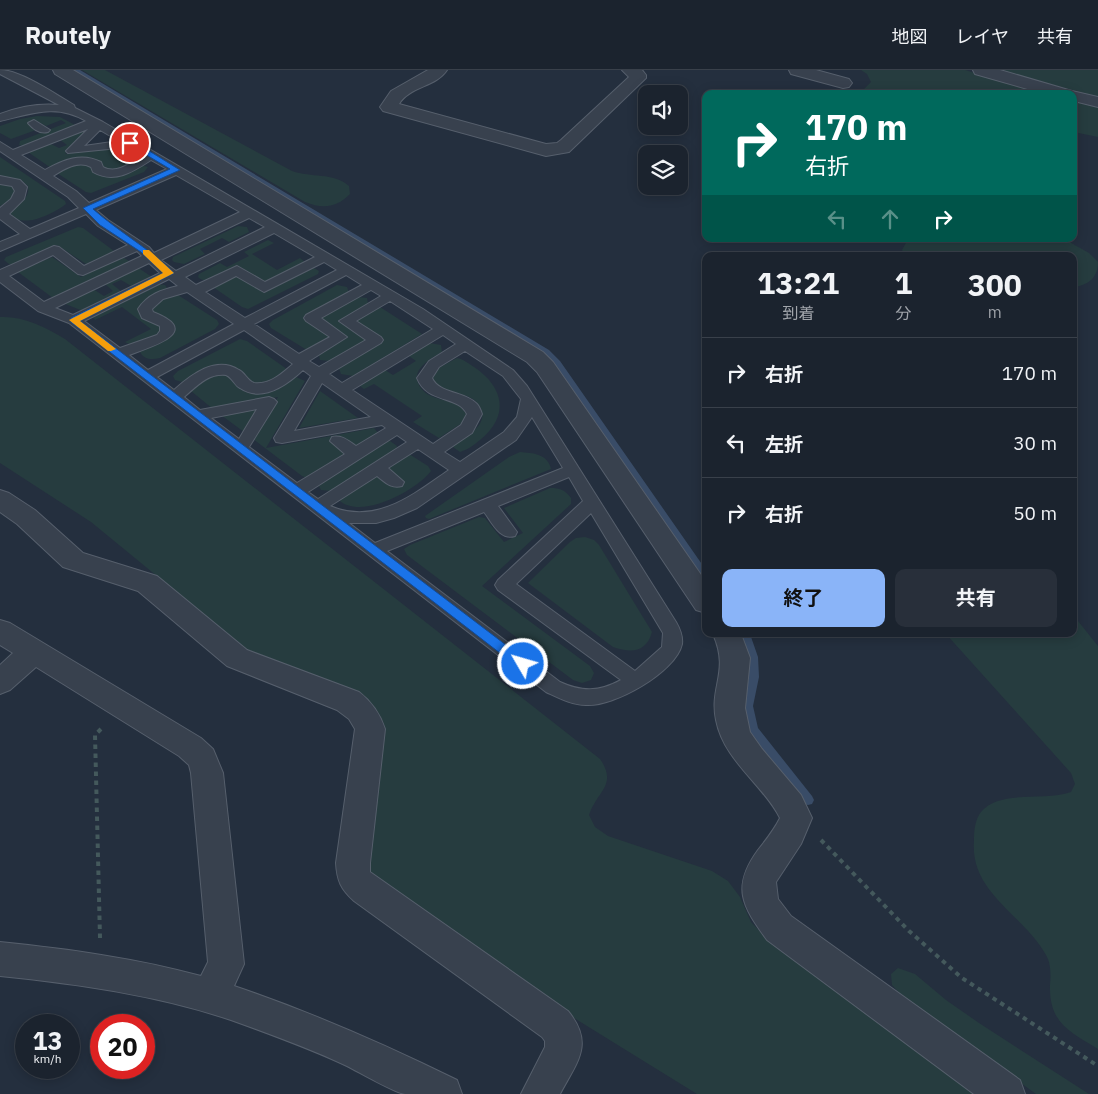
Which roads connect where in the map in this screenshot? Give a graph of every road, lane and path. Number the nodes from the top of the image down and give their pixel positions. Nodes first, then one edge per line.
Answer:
1 (0, 70) edge
2 (61, 70) edge
3 (411, 70) edge
4 (630, 70) edge
5 (797, 70) edge
6 (981, 70) edge
7 (434, 74) edge
8 (843, 82) dead end
9 (1051, 90) edge
10 (1077, 97) edge
11 (1098, 102) edge
12 (0, 118) edge
13 (93, 121) junction
14 (62, 122) dead end
15 (34, 123) dead end
16 (48, 134) junction
17 (130, 143) junction
18 (62, 146) dead end
19 (4, 149) edge
20 (151, 155) junction
21 (176, 170) junction
22 (44, 176) junction
23 (0, 180) edge
24 (88, 208) junction
25 (249, 213) junction
26 (274, 228) junction
27 (28, 234) junction
28 (1, 245) edge
29 (137, 246) junction
30 (324, 257) junction
31 (151, 258) junction
32 (346, 270) junction
33 (172, 275) junction
34 (118, 282) dead end
35 (94, 283) junction
36 (371, 285) junction
37 (193, 289) junction
38 (131, 292) junction
39 (108, 293) dead end
40 (390, 296) junction
41 (43, 308) junction
42 (74, 320) junction
43 (244, 324) junction
44 (443, 329) junction
45 (466, 344) junction
46 (118, 354) junction
47 (300, 362) junction
48 (318, 374) junction
49 (147, 376) junction
50 (341, 390) junction
51 (175, 398) junction
52 (528, 399) junction
53 (198, 415) junction
54 (391, 423) junction
55 (338, 441) dead end
56 (418, 442) junction
57 (241, 448) junction
58 (432, 452) junction
59 (356, 454) junction
60 (377, 468) junction
61 (460, 470) junction
62 (572, 470) junction
63 (396, 482) dead end
64 (297, 491) junction
65 (0, 499) edge
66 (592, 502) junction
67 (487, 504) junction
68 (318, 507) junction
69 (509, 532) dead end
70 (374, 550) junction
71 (702, 597) edge
72 (0, 631) edge
73 (728, 637) edge
74 (34, 652) junction
75 (634, 680) junction
76 (0, 682) edge
77 (125, 707) junction
78 (796, 818) junction
79 (0, 960) edge
80 (93, 970) junction
81 (210, 996) junction
82 (1098, 1066) edge
83 (443, 1094) edge
84 (540, 1094) edge
85 (1006, 1094) edge

1 - 13 lane
2 - 71 street
3 - 7 street
4 - 7 street
5 - 8 street
6 - 9 street
10 - 11 street
12 - 13 lane
13 - 16 lane
13 - 17 lane
13 - 17 lane
14 - 16 lane
15 - 16 lane
16 - 18 lane
16 - 19 lane
17 - 20 lane
19 - 22 lane
20 - 21 lane
20 - 22 lane
21 - 24 lane
21 - 25 lane
22 - 24 lane
23 - 27 lane
24 - 27 lane
24 - 29 lane
25 - 26 lane
25 - 31 lane
26 - 30 lane
26 - 33 lane
27 - 28 lane
29 - 31 lane
29 - 41 lane
30 - 32 lane
30 - 37 lane
31 - 33 lane
31 - 35 lane
32 - 36 lane
32 - 43 lane
33 - 37 lane
33 - 38 lane
34 - 38 lane
35 - 39 lane
35 - 41 lane
36 - 40 lane
36 - 47 lane
37 - 43 lane
37 - 46 lane
38 - 42 lane
40 - 44 lane
40 - 48 lane
41 - 42 lane
42 - 46 lane
43 - 47 lane
43 - 49 lane
44 - 45 lane
44 - 50 lane
45 - 52 lane
45 - 58 lane
46 - 49 lane
47 - 48 lane
47 - 51 lane
48 - 50 lane
48 - 54 lane
49 - 51 lane
50 - 54 lane
51 - 53 lane
52 - 61 lane
52 - 62 lane
53 - 57 lane
53 - 57 lane
54 - 56 lane
54 - 59 lane
55 - 59 lane
56 - 58 lane
56 - 60 lane
57 - 64 lane
58 - 61 lane
59 - 64 lane
60 - 63 lane
60 - 68 lane
61 - 68 lane
62 - 66 lane
62 - 67 lane
64 - 68 lane
65 - 84 street
66 - 75 lane
66 - 75 lane
67 - 69 lane
67 - 70 lane
68 - 70 lane
70 - 75 lane
72 - 74 street
73 - 78 street
74 - 76 street
74 - 77 street
77 - 80 path
77 - 81 street
78 - 82 path
78 - 85 street
79 - 80 street
80 - 81 street
81 - 83 street

